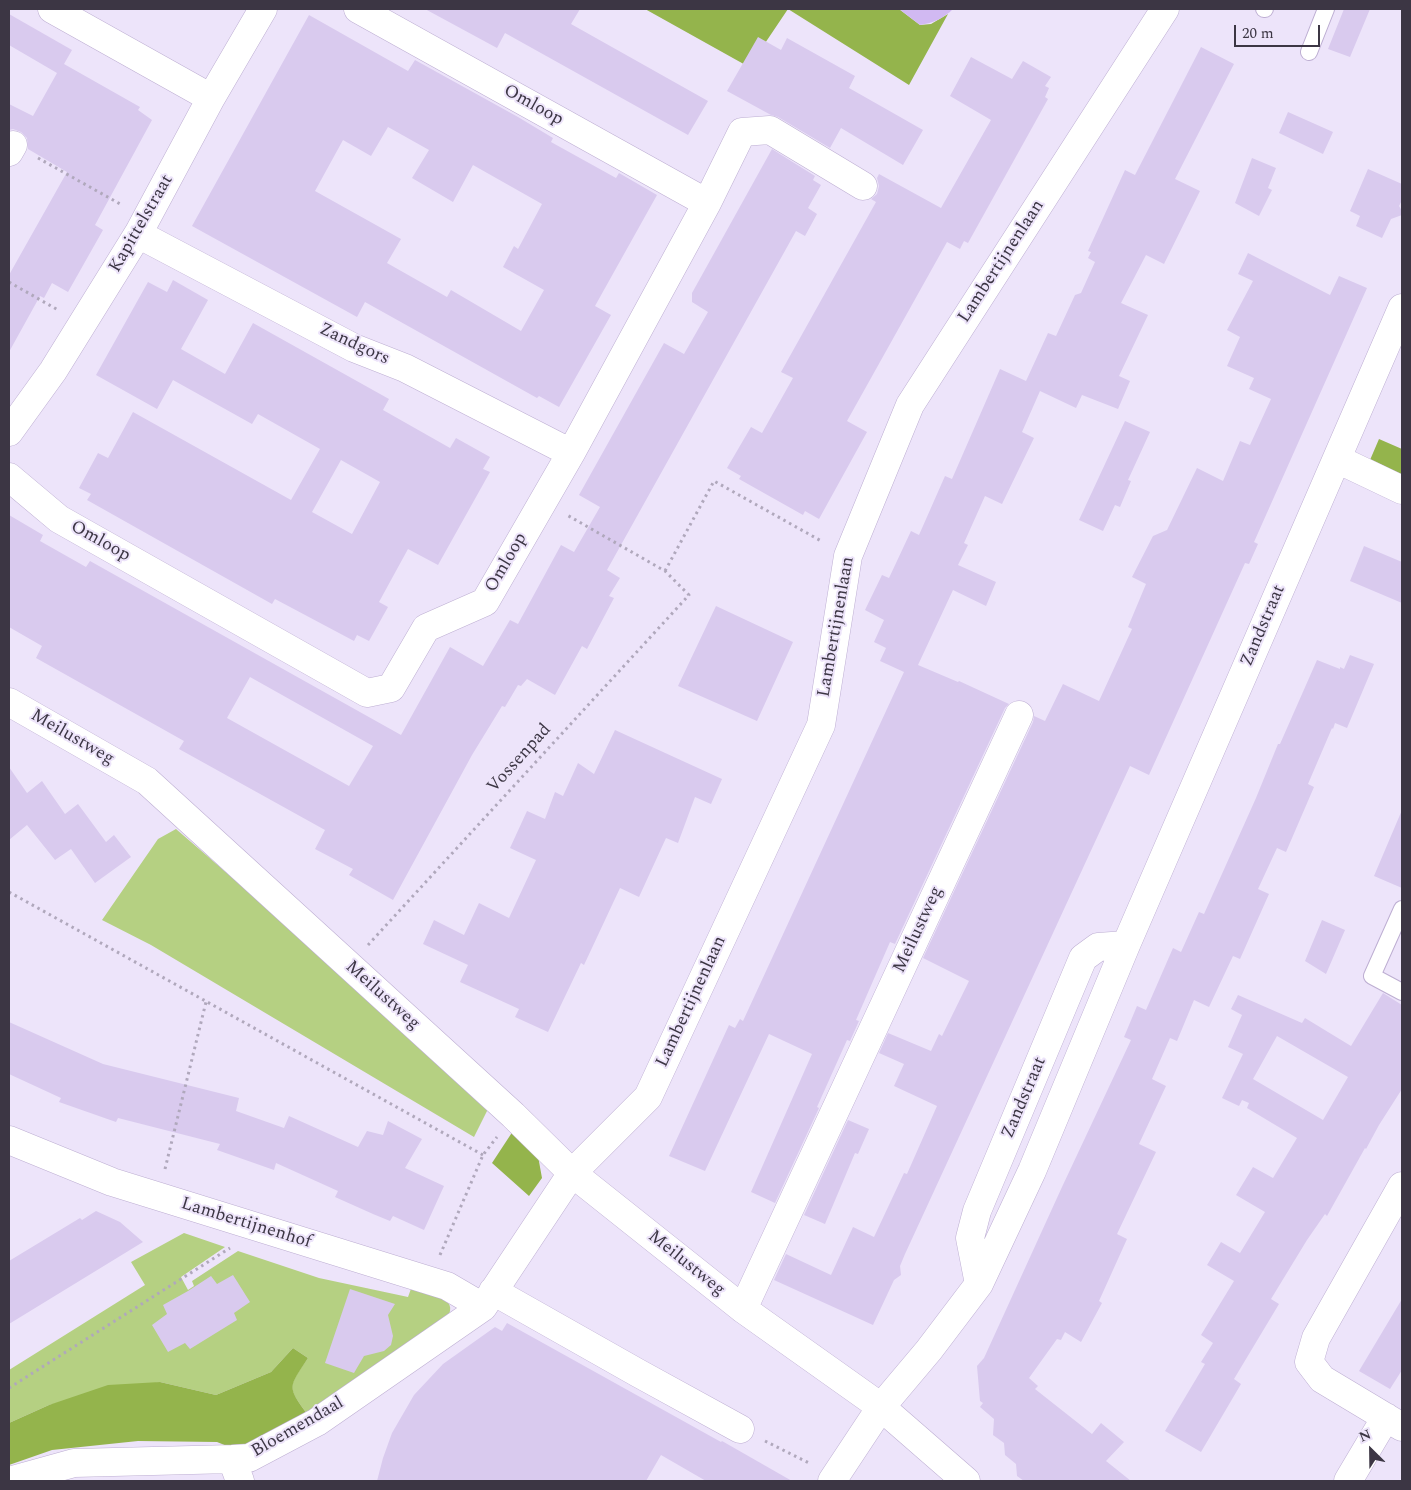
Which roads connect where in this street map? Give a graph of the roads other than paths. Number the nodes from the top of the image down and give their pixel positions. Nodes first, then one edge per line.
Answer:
1 (52, 9) edge
2 (263, 9) edge
3 (358, 9) edge
4 (1165, 9) edge
5 (1326, 9) edge
6 (1309, 52) dead end
7 (211, 98) junction
8 (863, 186) dead end
9 (707, 203) junction
10 (142, 226) junction
11 (1402, 308) edge
12 (9, 432) edge
13 (571, 453) junction
14 (1337, 459) junction
15 (9, 477) edge
16 (1402, 490) edge
17 (9, 702) edge
18 (1019, 715) dead end
19 (1402, 909) edge
20 (1402, 992) edge
21 (9, 1140) edge
22 (572, 1173) junction
23 (1402, 1186) edge
24 (488, 1299) junction
25 (743, 1309) junction
26 (881, 1407) junction
27 (1394, 1422) edge
28 (740, 1429) road end
29 (236, 1470) edge
30 (833, 1480) edge
31 (9, 1481) edge
32 (966, 1481) edge
33 (1348, 1481) edge

1 - 7 street
2 - 7 street, Kapittelstraat
3 - 9 street, Omloop
4 - 22 street, Lambertijnenlaan
5 - 6 lane
7 - 10 street, Kapittelstraat
8 - 9 street, Omloop
9 - 13 street, Omloop
10 - 12 street, Kapittelstraat
10 - 13 street, Zandgors
11 - 14 street, Zandstraat
13 - 15 street, Omloop
14 - 16 street
14 - 26 street, Zandstraat
17 - 22 street, Meilustweg
18 - 25 street, Meilustweg
19 - 20 lane
21 - 24 street, Lambertijnenhof
22 - 24 street, Bloemendaal
22 - 25 street, Meilustweg
23 - 27 street
24 - 28 street
24 - 29 street, Bloemendaal
25 - 26 street, Meilustweg
26 - 30 street, Zandstraat
26 - 32 street, Meilustweg
27 - 33 street
29 - 31 street, Bloemendaal

